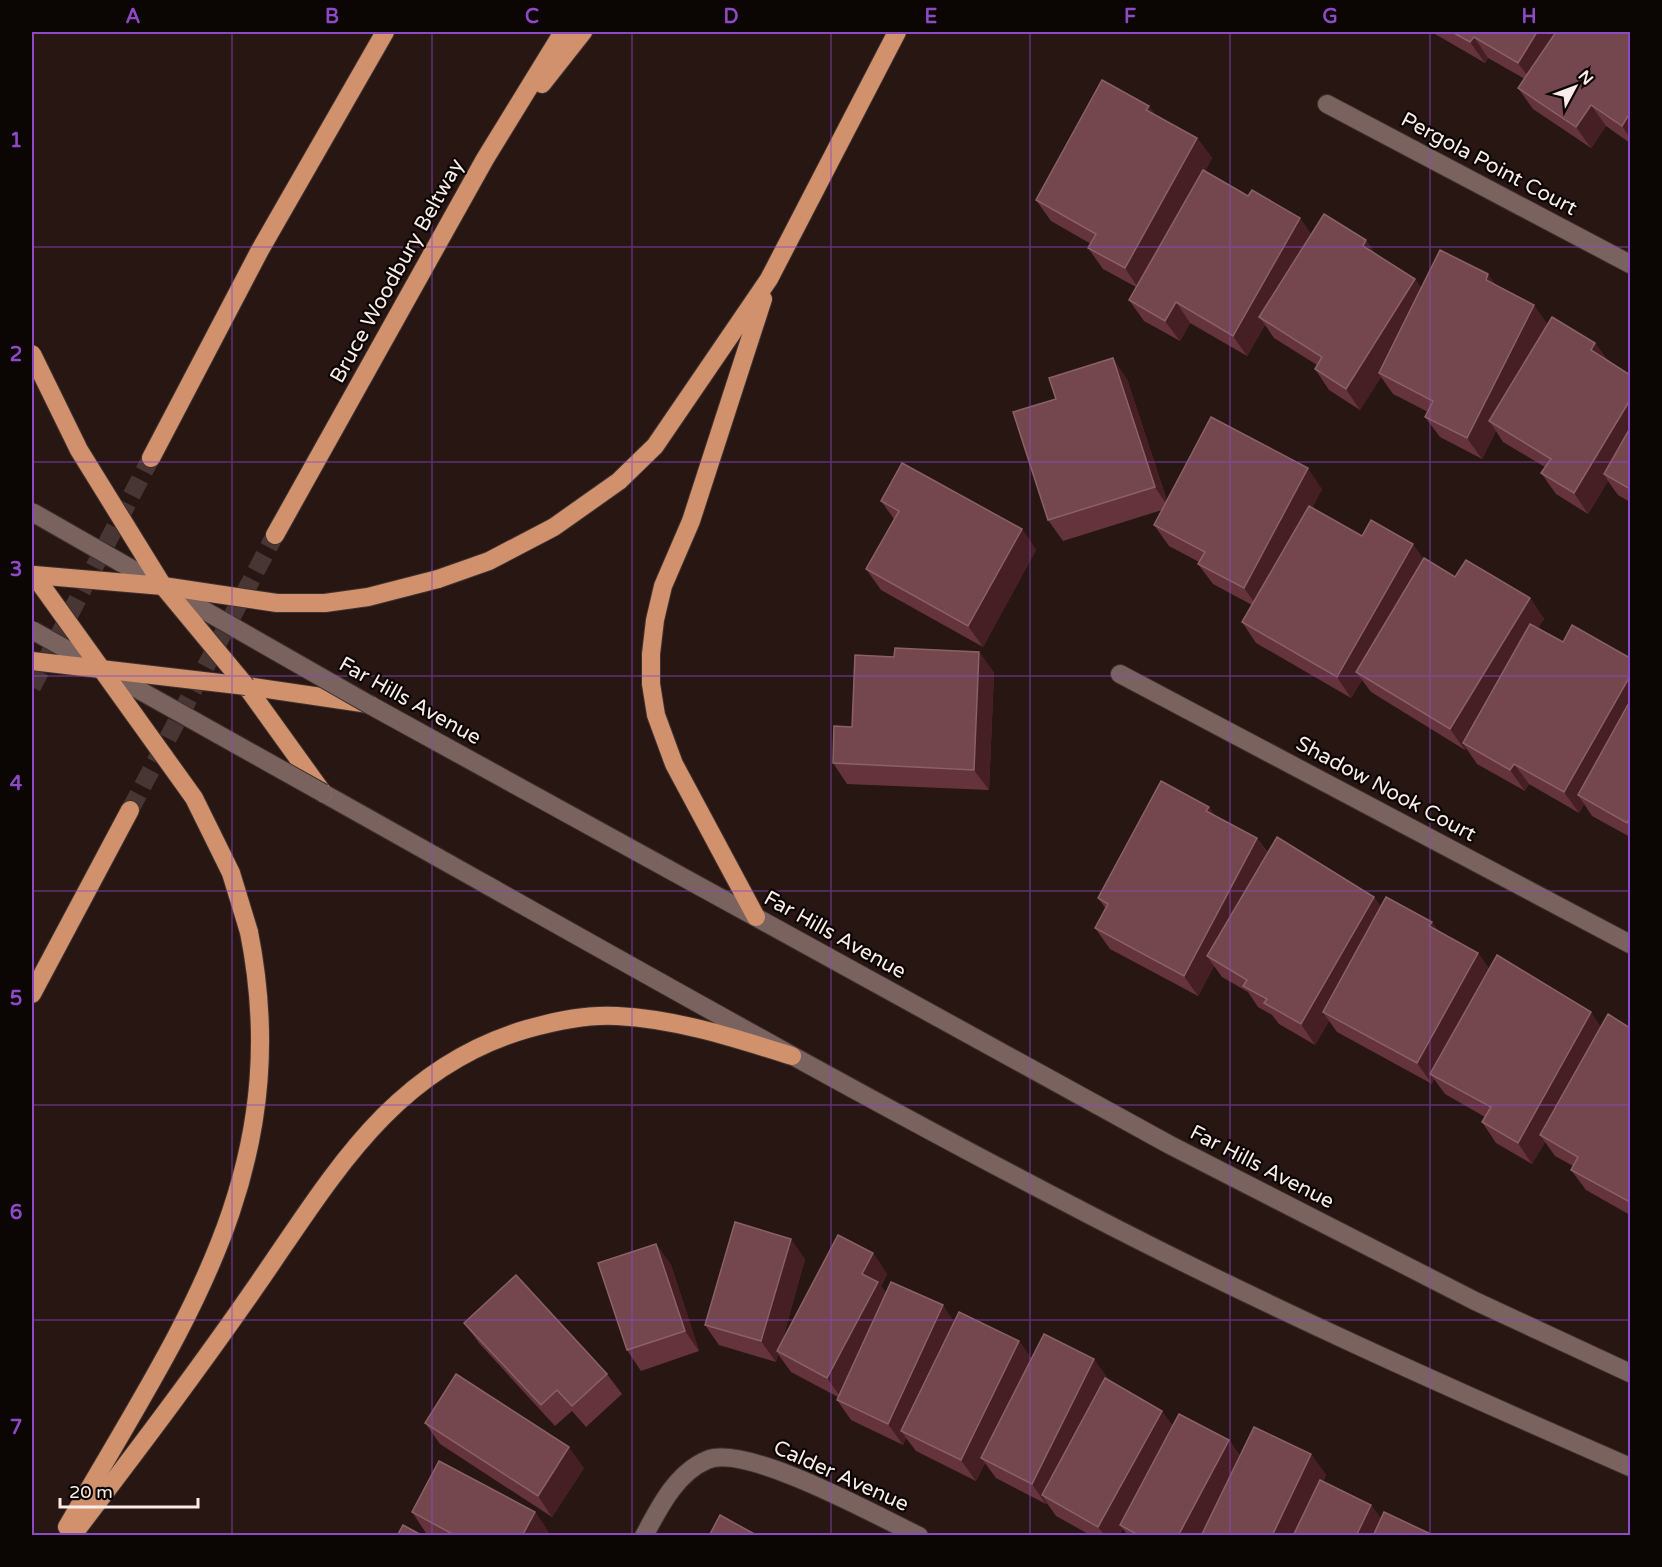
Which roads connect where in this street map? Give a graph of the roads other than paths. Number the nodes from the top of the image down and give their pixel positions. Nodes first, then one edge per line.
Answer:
1 (385, 32) edge
2 (563, 32) edge
3 (583, 32) edge
4 (897, 32) edge
5 (1327, 104) dead end
6 (485, 159) junction
7 (1630, 264) edge
8 (769, 279) junction
9 (32, 354) edge
10 (151, 458) tunnel mouth
11 (32, 513) edge
12 (275, 535) tunnel mouth
13 (32, 574) edge
14 (163, 586) junction
15 (32, 630) edge
16 (32, 661) edge
17 (102, 670) junction
18 (1120, 674) dead end
19 (246, 686) junction
20 (370, 705) junction
21 (323, 793) junction
22 (130, 810) tunnel mouth
23 (756, 917) junction
24 (1630, 944) edge
25 (32, 994) edge
26 (792, 1056) junction
27 (1630, 1373) edge
28 (1630, 1467) edge
29 (62, 1536) edge
30 (72, 1536) edge
31 (644, 1536) edge
32 (919, 1536) edge

1 - 10 highway
2 - 6 highway, Bruce Woodbury Beltway
3 - 6 highway
4 - 8 highway
5 - 7 main road, Pergola Point Court
6 - 12 highway, Bruce Woodbury Beltway
8 - 14 highway, bridge
8 - 23 highway
9 - 14 highway, bridge
11 - 14 main road, Far Hills Avenue, bridge
13 - 14 highway, bridge
13 - 17 highway, bridge
14 - 19 highway, bridge
14 - 20 main road, Far Hills Avenue, bridge
15 - 17 main road, bridge
16 - 17 highway, bridge
17 - 19 highway, bridge
17 - 21 main road, bridge
17 - 29 highway, bridge
18 - 24 main road, Shadow Nook Court
19 - 20 highway, bridge
19 - 21 highway, bridge
20 - 23 main road, Far Hills Avenue
21 - 26 main road
22 - 25 highway
23 - 27 main road, Far Hills Avenue
26 - 28 main road
26 - 30 highway
31 - 32 main road, Calder Avenue

